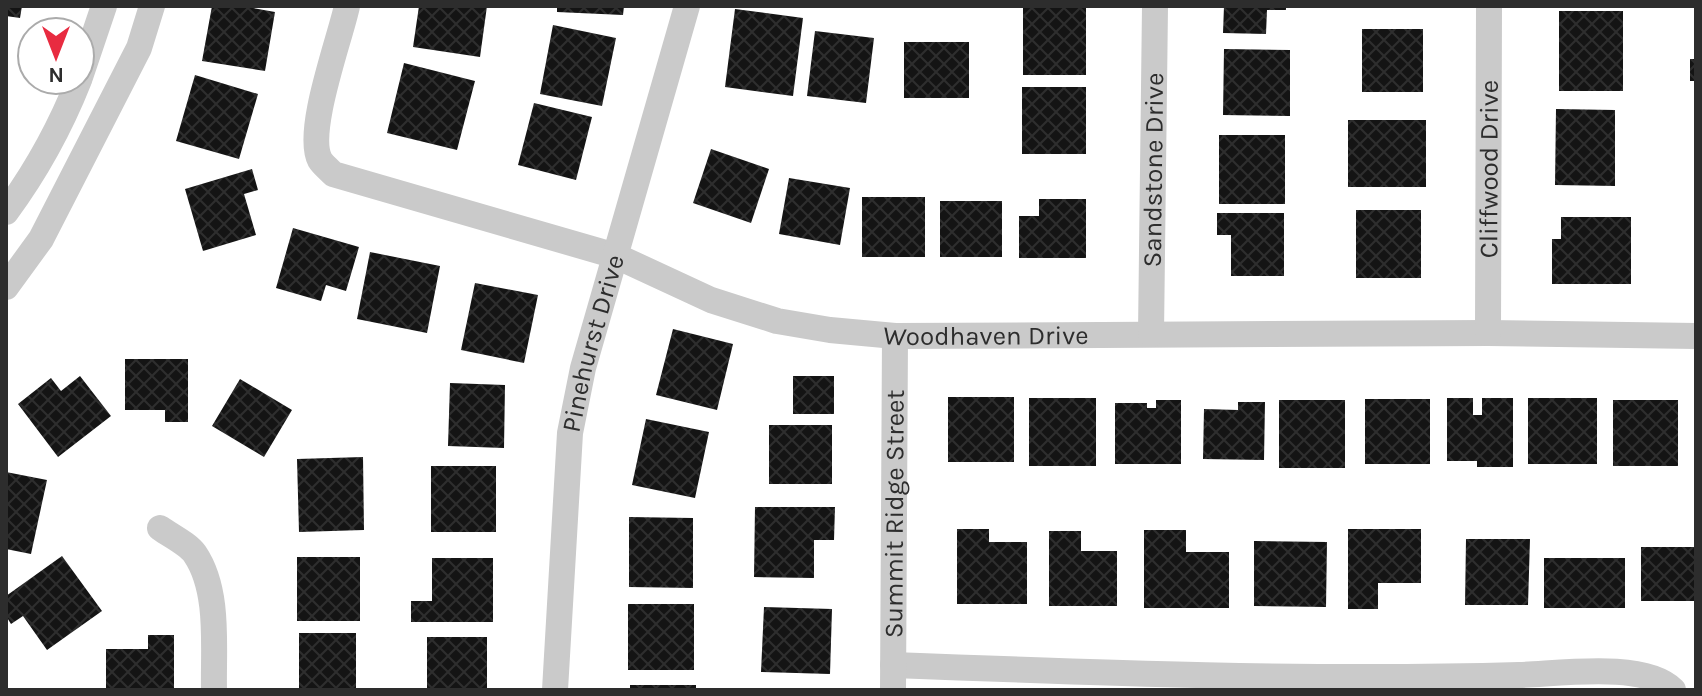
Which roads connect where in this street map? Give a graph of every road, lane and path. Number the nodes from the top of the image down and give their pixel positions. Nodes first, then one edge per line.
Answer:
1 (104, 6) edge
2 (152, 6) edge
3 (347, 6) edge
4 (687, 6) edge
5 (1155, 6) edge
6 (1489, 6) edge
7 (96, 29) edge
8 (72, 96) edge
9 (6, 212) edge
10 (616, 256) junction
11 (6, 287) edge
12 (1488, 333) junction
13 (1151, 334) junction
14 (895, 336) junction
15 (1696, 336) edge
16 (160, 528) dead end
17 (893, 678) edge
18 (1672, 688) edge
19 (214, 690) edge
20 (555, 690) edge

1 - 7 street
2 - 11 street
3 - 10 street, Woodhaven Drive
4 - 10 street, Pinehurst Drive
5 - 13 street, Sandstone Drive
6 - 12 street, Cliffwood Drive
8 - 9 street
10 - 14 street, Woodhaven Drive
10 - 20 street, Pinehurst Drive
12 - 13 street, Woodhaven Drive
12 - 15 street, Woodhaven Drive
13 - 14 street, Woodhaven Drive
14 - 17 street, Summit Ridge Street
16 - 19 street
17 - 18 street

